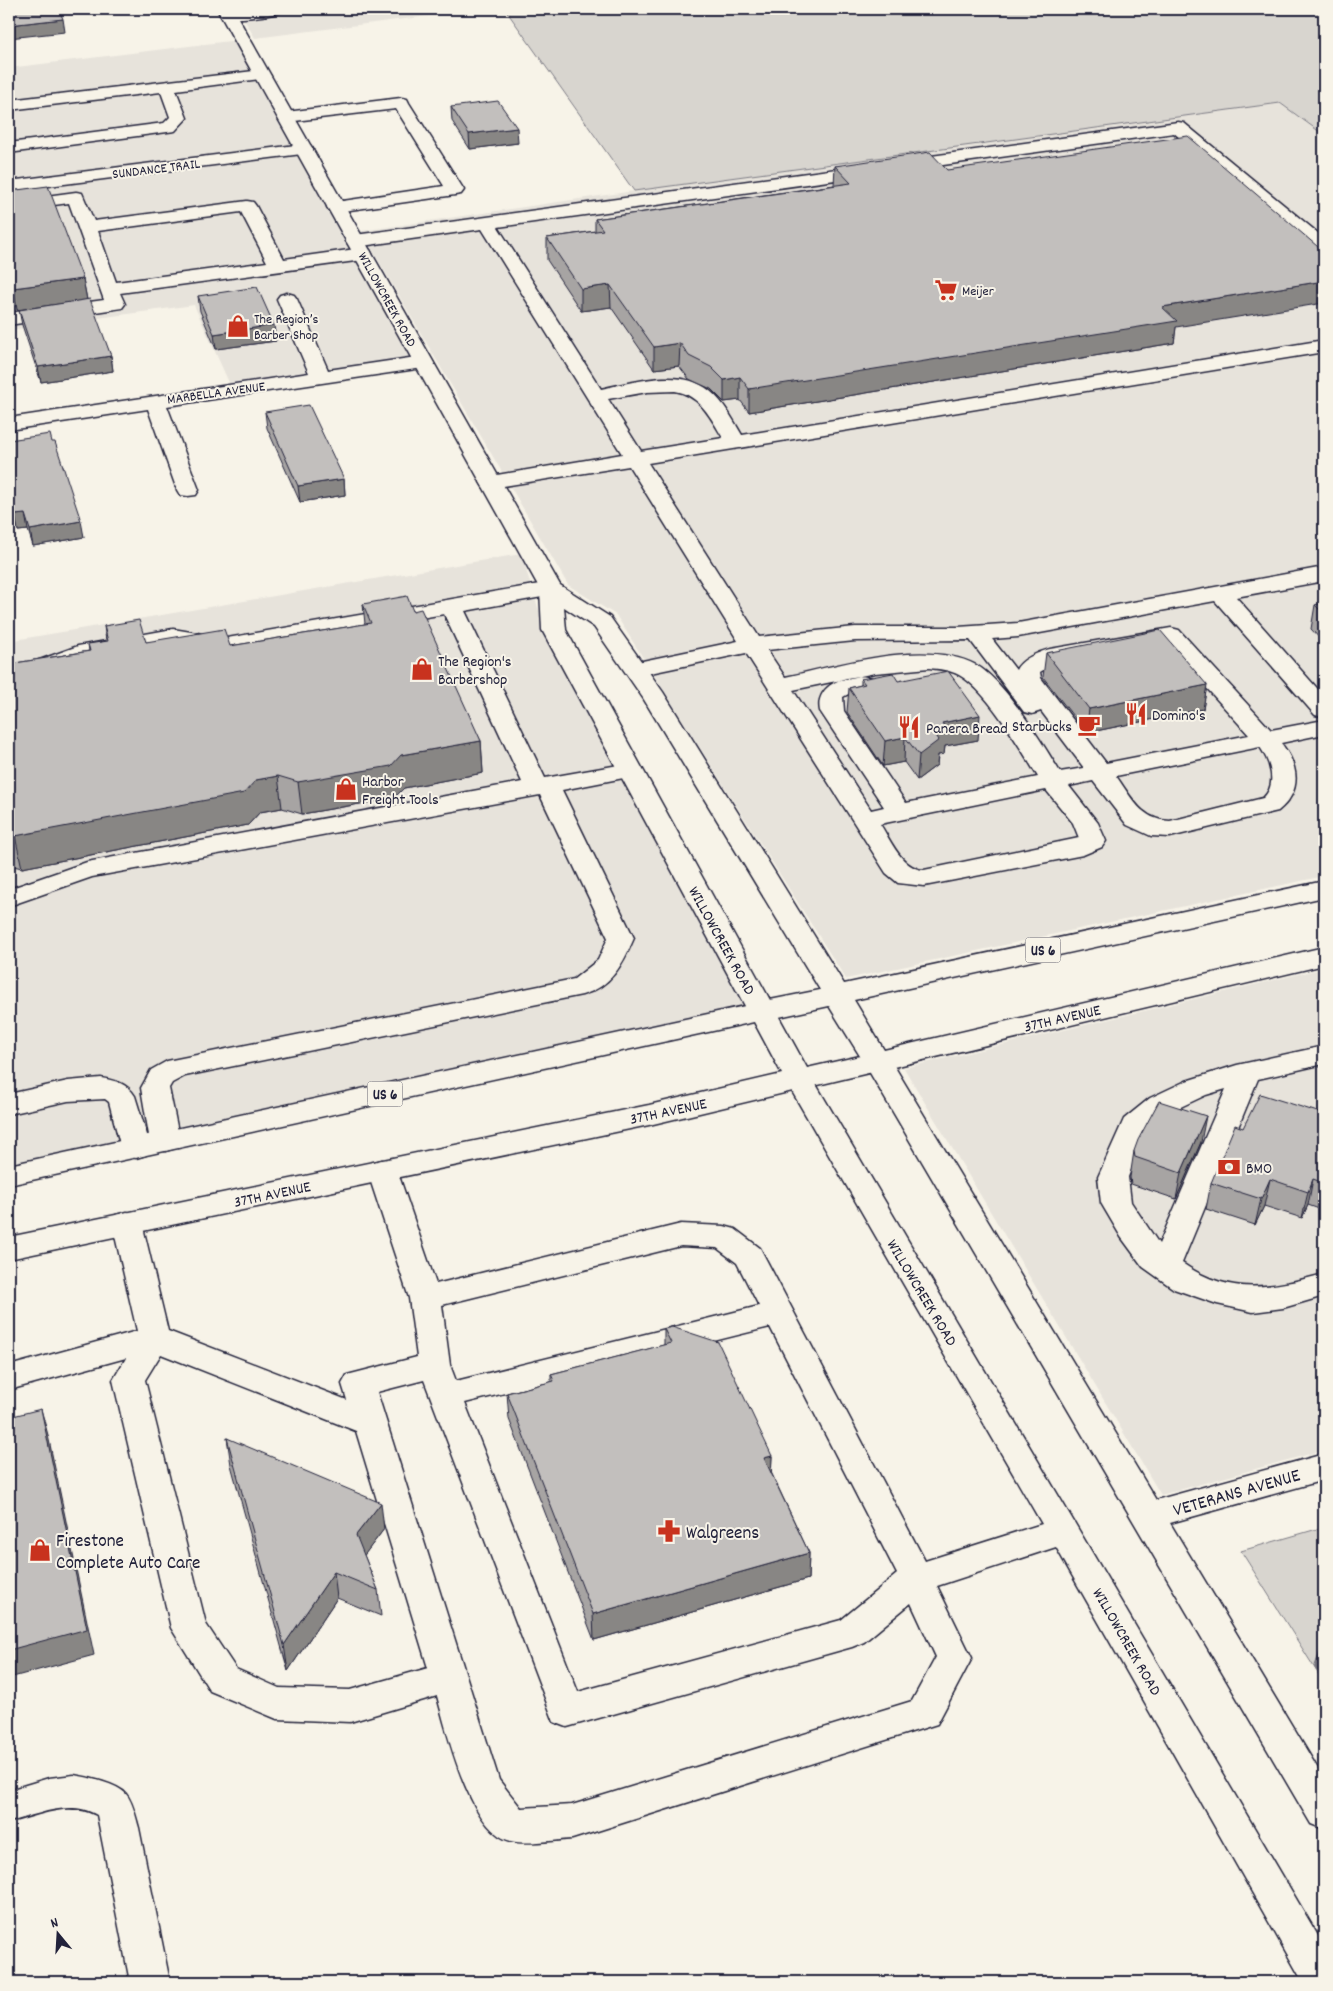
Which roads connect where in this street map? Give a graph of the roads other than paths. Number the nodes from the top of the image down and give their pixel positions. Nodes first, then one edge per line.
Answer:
1 (278, 9) edge
2 (226, 12) edge
3 (262, 75) junction
4 (167, 86) junction
5 (9, 105) edge
6 (286, 118) junction
7 (300, 142) junction
8 (9, 148) edge
9 (9, 170) edge
10 (9, 186) edge
11 (9, 206) edge
12 (336, 207) junction
13 (487, 223) junction
14 (87, 227) junction
15 (359, 247) junction
16 (1324, 247) edge
17 (278, 265) junction
18 (109, 289) junction
19 (286, 299) dead end
20 (9, 319) edge
21 (1324, 346) edge
22 (423, 362) junction
23 (321, 377) junction
24 (595, 396) junction
25 (155, 401) junction
26 (9, 424) edge
27 (736, 442) junction
28 (635, 459) junction
29 (491, 482) junction
30 (188, 490) dead end
31 (1324, 574) edge
32 (551, 589) junction
33 (1221, 594) junction
34 (452, 607) junction
35 (976, 633) junction
36 (936, 634) junction
37 (752, 645) junction
38 (922, 661) junction
39 (636, 669) junction
40 (9, 679) edge
41 (778, 686) junction
42 (1324, 710) edge
43 (1324, 727) edge
44 (1266, 739) junction
45 (630, 770) junction
46 (1092, 774) junction
47 (1053, 782) junction
48 (542, 787) junction
49 (900, 812) junction
50 (864, 819) junction
51 (1324, 889) edge
52 (9, 898) edge
53 (1324, 956) edge
54 (837, 994) junction
55 (762, 1012) junction
56 (1324, 1055) edge
57 (877, 1061) junction
58 (1247, 1072) junction
59 (800, 1081) junction
60 (9, 1104) edge
61 (165, 1142) junction
62 (136, 1148) junction
63 (382, 1170) junction
64 (9, 1175) edge
65 (127, 1223) junction
66 (9, 1248) edge
67 (1165, 1267) junction
68 (1324, 1285) edge
69 (425, 1298) junction
70 (778, 1314) junction
71 (154, 1338) junction
72 (9, 1378) edge
73 (440, 1380) junction
74 (370, 1423) junction
75 (1324, 1466) edge
76 (1149, 1516) junction
77 (1064, 1531) junction
78 (916, 1578) junction
79 (449, 1677) junction
80 (9, 1806) edge
81 (1324, 1812) edge
82 (150, 1982) edge
83 (1324, 1982) edge

1 - 2 main road
2 - 3 main road, WILLOWCREEK ROAD
3 - 4 main road
3 - 6 main road, WILLOWCREEK ROAD
4 - 5 main road
4 - 8 main road
6 - 7 main road, WILLOWCREEK ROAD
6 - 12 main road
7 - 9 main road, SUNDANCE TRAIL
7 - 10 main road, SUNDANCE TRAIL
7 - 12 main road, WILLOWCREEK ROAD
11 - 14 main road
12 - 15 main road, WILLOWCREEK ROAD
13 - 15 main road
13 - 16 main road
13 - 24 main road
14 - 17 main road
14 - 18 main road
15 - 17 main road
15 - 22 main road, WILLOWCREEK ROAD
17 - 18 main road
18 - 20 main road
19 - 23 main road
21 - 27 main road
22 - 23 main road, MARBELLA AVENUE
22 - 29 main road, WILLOWCREEK ROAD
23 - 25 main road, MARBELLA AVENUE
24 - 27 main road
24 - 28 main road
25 - 26 main road, MARBELLA AVENUE
25 - 30 main road
27 - 28 main road
28 - 29 main road
28 - 37 main road
29 - 32 main road, WILLOWCREEK ROAD
31 - 33 main road
32 - 34 main road
32 - 39 main road, WILLOWCREEK ROAD
32 - 45 main road, WILLOWCREEK ROAD
33 - 35 main road
33 - 42 main road
34 - 40 main road
34 - 48 main road
35 - 36 main road
35 - 46 main road
36 - 37 main road
36 - 38 main road
37 - 39 main road
37 - 41 main road
38 - 41 main road
38 - 47 main road
39 - 54 main road, WILLOWCREEK ROAD
41 - 50 main road
43 - 44 main road
44 - 46 main road
44 - 46 main road
44 - 46 main road
45 - 48 main road
45 - 55 main road, WILLOWCREEK ROAD
46 - 47 main road
47 - 49 main road
47 - 49 main road
47 - 50 main road
48 - 52 main road
48 - 61 main road
49 - 50 main road
51 - 54 main road, US 6
53 - 57 main road, 37TH AVENUE
54 - 55 main road, US 6
54 - 57 main road, WILLOWCREEK ROAD
55 - 59 main road, WILLOWCREEK ROAD
55 - 61 main road, US 6
56 - 58 main road
57 - 59 main road, 37TH AVENUE
57 - 76 main road, WILLOWCREEK ROAD
58 - 67 main road
58 - 67 main road
59 - 63 main road, 37TH AVENUE
59 - 77 main road, WILLOWCREEK ROAD
60 - 62 main road
61 - 62 main road, US 6
62 - 64 main road, US 6
63 - 65 main road, 37TH AVENUE
63 - 69 main road
65 - 66 main road, 37TH AVENUE
65 - 71 main road
67 - 68 main road
69 - 70 main road
69 - 73 main road
70 - 73 main road
70 - 78 main road
71 - 72 main road
71 - 74 main road
71 - 79 main road
73 - 74 main road
73 - 78 main road
74 - 79 main road
75 - 76 main road, VETERANS AVENUE
76 - 81 main road, WILLOWCREEK ROAD
77 - 78 main road
77 - 83 main road, WILLOWCREEK ROAD
78 - 79 main road
80 - 82 main road

